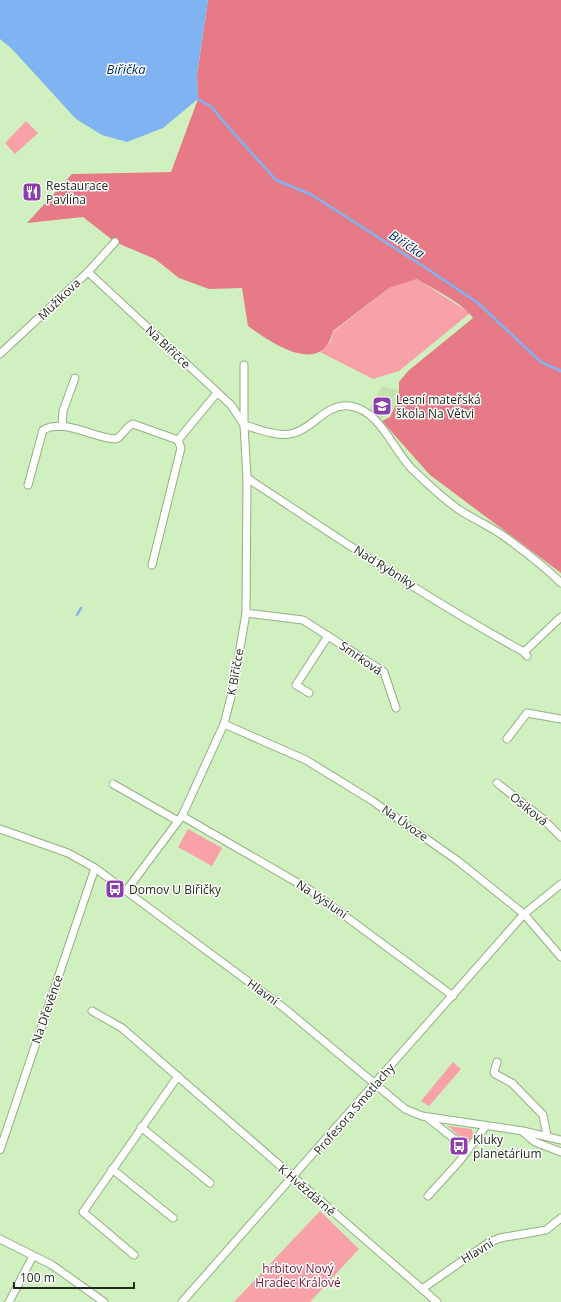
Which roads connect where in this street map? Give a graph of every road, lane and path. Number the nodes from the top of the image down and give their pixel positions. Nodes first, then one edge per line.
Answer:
1 (115, 242) dead end
2 (88, 272) junction
3 (0, 354) edge
4 (244, 365) dead end
5 (75, 378) dead end
6 (217, 393) junction
7 (244, 425) junction
8 (62, 426) junction
9 (178, 440) junction
10 (248, 478) junction
11 (28, 485) dead end
12 (152, 566) dead end
13 (561, 583) edge
14 (246, 613) junction
15 (561, 617) edge
16 (328, 636) junction
17 (309, 693) dead end
18 (396, 708) dead end
19 (561, 719) edge
20 (224, 724) junction
21 (507, 739) dead end
22 (497, 783) dead end
23 (113, 784) dead end
24 (180, 818) junction
25 (0, 829) edge
26 (561, 837) edge
27 (95, 868) junction
28 (561, 884) edge
29 (126, 891) junction
30 (524, 914) junction
31 (561, 957) edge
32 (452, 996) junction
33 (92, 1011) dead end
34 (497, 1062) dead end
35 (178, 1076) junction
36 (375, 1084) junction
37 (428, 1118) junction
38 (486, 1126) junction
39 (141, 1127) junction
40 (522, 1131) junction
41 (547, 1136) junction
42 (561, 1140) edge
43 (0, 1150) edge
44 (468, 1150) junction
45 (561, 1152) edge
46 (112, 1169) junction
47 (293, 1178) junction
48 (210, 1183) dead end
49 (428, 1196) dead end
50 (172, 1218) dead end
51 (561, 1218) edge
52 (0, 1239) edge
53 (134, 1255) dead end
54 (33, 1256) junction
55 (422, 1289) junction
56 (9, 1302) edge
57 (104, 1302) edge
58 (182, 1302) edge
59 (437, 1302) edge

1 - 2 street, Mužíkova
2 - 3 street, Mužíkova
2 - 6 street, Na Biřičce
4 - 7 street, K Biřičce
5 - 8 street
6 - 7 street, Na Biřičce
6 - 9 street
7 - 10 street, K Biřičce
7 - 13 street
8 - 9 street
8 - 11 street
9 - 12 street
10 - 14 street, K Biřičce
10 - 15 street, Nad Rybníky
14 - 16 street, Smrková
14 - 20 street, K Biřičce
16 - 17 street, Smrková
16 - 18 street, Smrková
19 - 21 street
20 - 24 street, K Biřičce
20 - 30 street, Na Úvoze
22 - 26 street, Osiková
23 - 24 street, Na Výsluní
24 - 29 street, K Biřičce
24 - 32 street, Na Výsluní
25 - 27 street, Hlavní
27 - 29 street, Hlavní
27 - 43 street, Na Dřevěnce
28 - 30 street, Profesora Smotlachy
29 - 36 street, Hlavní
30 - 31 street, Na Úvoze
30 - 32 street, Profesora Smotlachy
32 - 36 street, Profesora Smotlachy
33 - 35 street, K Hvězdárně
34 - 41 street
35 - 39 street
35 - 47 street, K Hvězdárně
36 - 37 street, Hlavní
36 - 47 street, Profesora Smotlachy
37 - 38 street, Hlavní
37 - 44 street, Hlavní
38 - 40 street, Hlavní
38 - 44 street
39 - 46 street
39 - 48 street
40 - 41 street, Hlavní
40 - 45 street, Hlavní
41 - 42 street, Hlavní
44 - 49 street
46 - 50 street
46 - 53 street
47 - 55 street, K Hvězdárně
47 - 58 street, Profesora Smotlachy
51 - 55 street, Hlavní
52 - 54 street
54 - 56 street
54 - 57 street
55 - 59 street, K Hvězdárně

